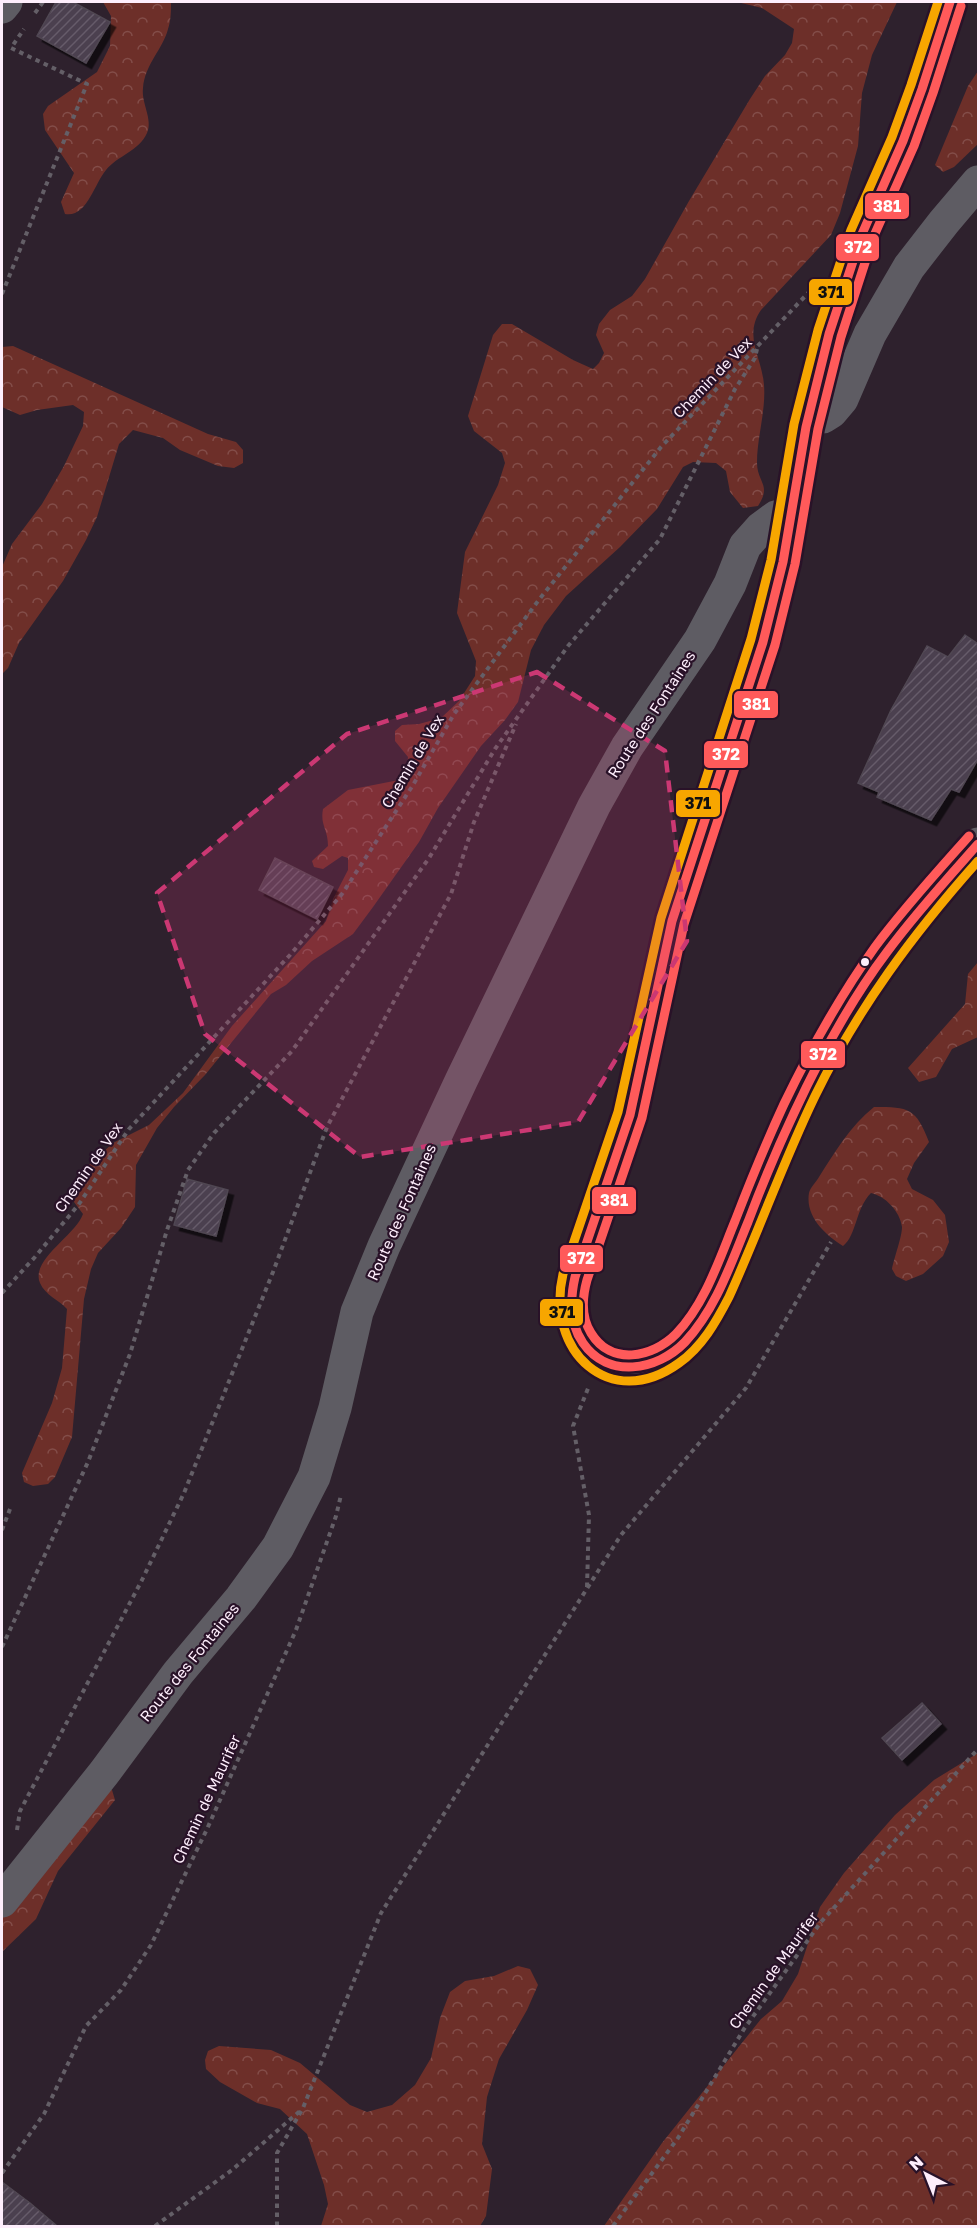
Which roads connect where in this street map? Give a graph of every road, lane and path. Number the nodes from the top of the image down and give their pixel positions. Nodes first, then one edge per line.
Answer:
1 (6, 2) edge
2 (950, 2) edge
3 (2, 7) edge
4 (11, 48) dead end
5 (978, 182) edge
6 (814, 286) dead end
7 (2, 294) edge
8 (757, 348) junction
9 (808, 415) junction
10 (790, 514) junction
11 (520, 715) junction
12 (978, 844) edge
13 (831, 1242) dead end
14 (2, 1293) edge
15 (599, 1360) junction
16 (341, 1494) dead end
17 (10, 1509) dead end
18 (2, 1530) edge
19 (587, 1588) junction
20 (2, 1647) edge
21 (978, 1749) edge
22 (17, 1835) dead end
23 (2, 1901) edge
24 (303, 2108) junction
25 (2, 2173) edge
26 (155, 2226) edge
27 (277, 2226) edge
28 (613, 2226) edge

1 - 3 street
2 - 9 main road
4 - 7 path
5 - 9 street
6 - 8 path, Chemin de Vex
8 - 11 path
8 - 14 path, Chemin de Vex
9 - 10 main road
10 - 15 main road
10 - 23 street, Route des Fontaines
11 - 20 path
11 - 22 path
12 - 15 main road
13 - 19 path
15 - 19 path
16 - 25 path, Chemin de Maurifer
17 - 18 path
19 - 24 path
21 - 28 path, Chemin de Maurifer
24 - 26 path
24 - 27 path

